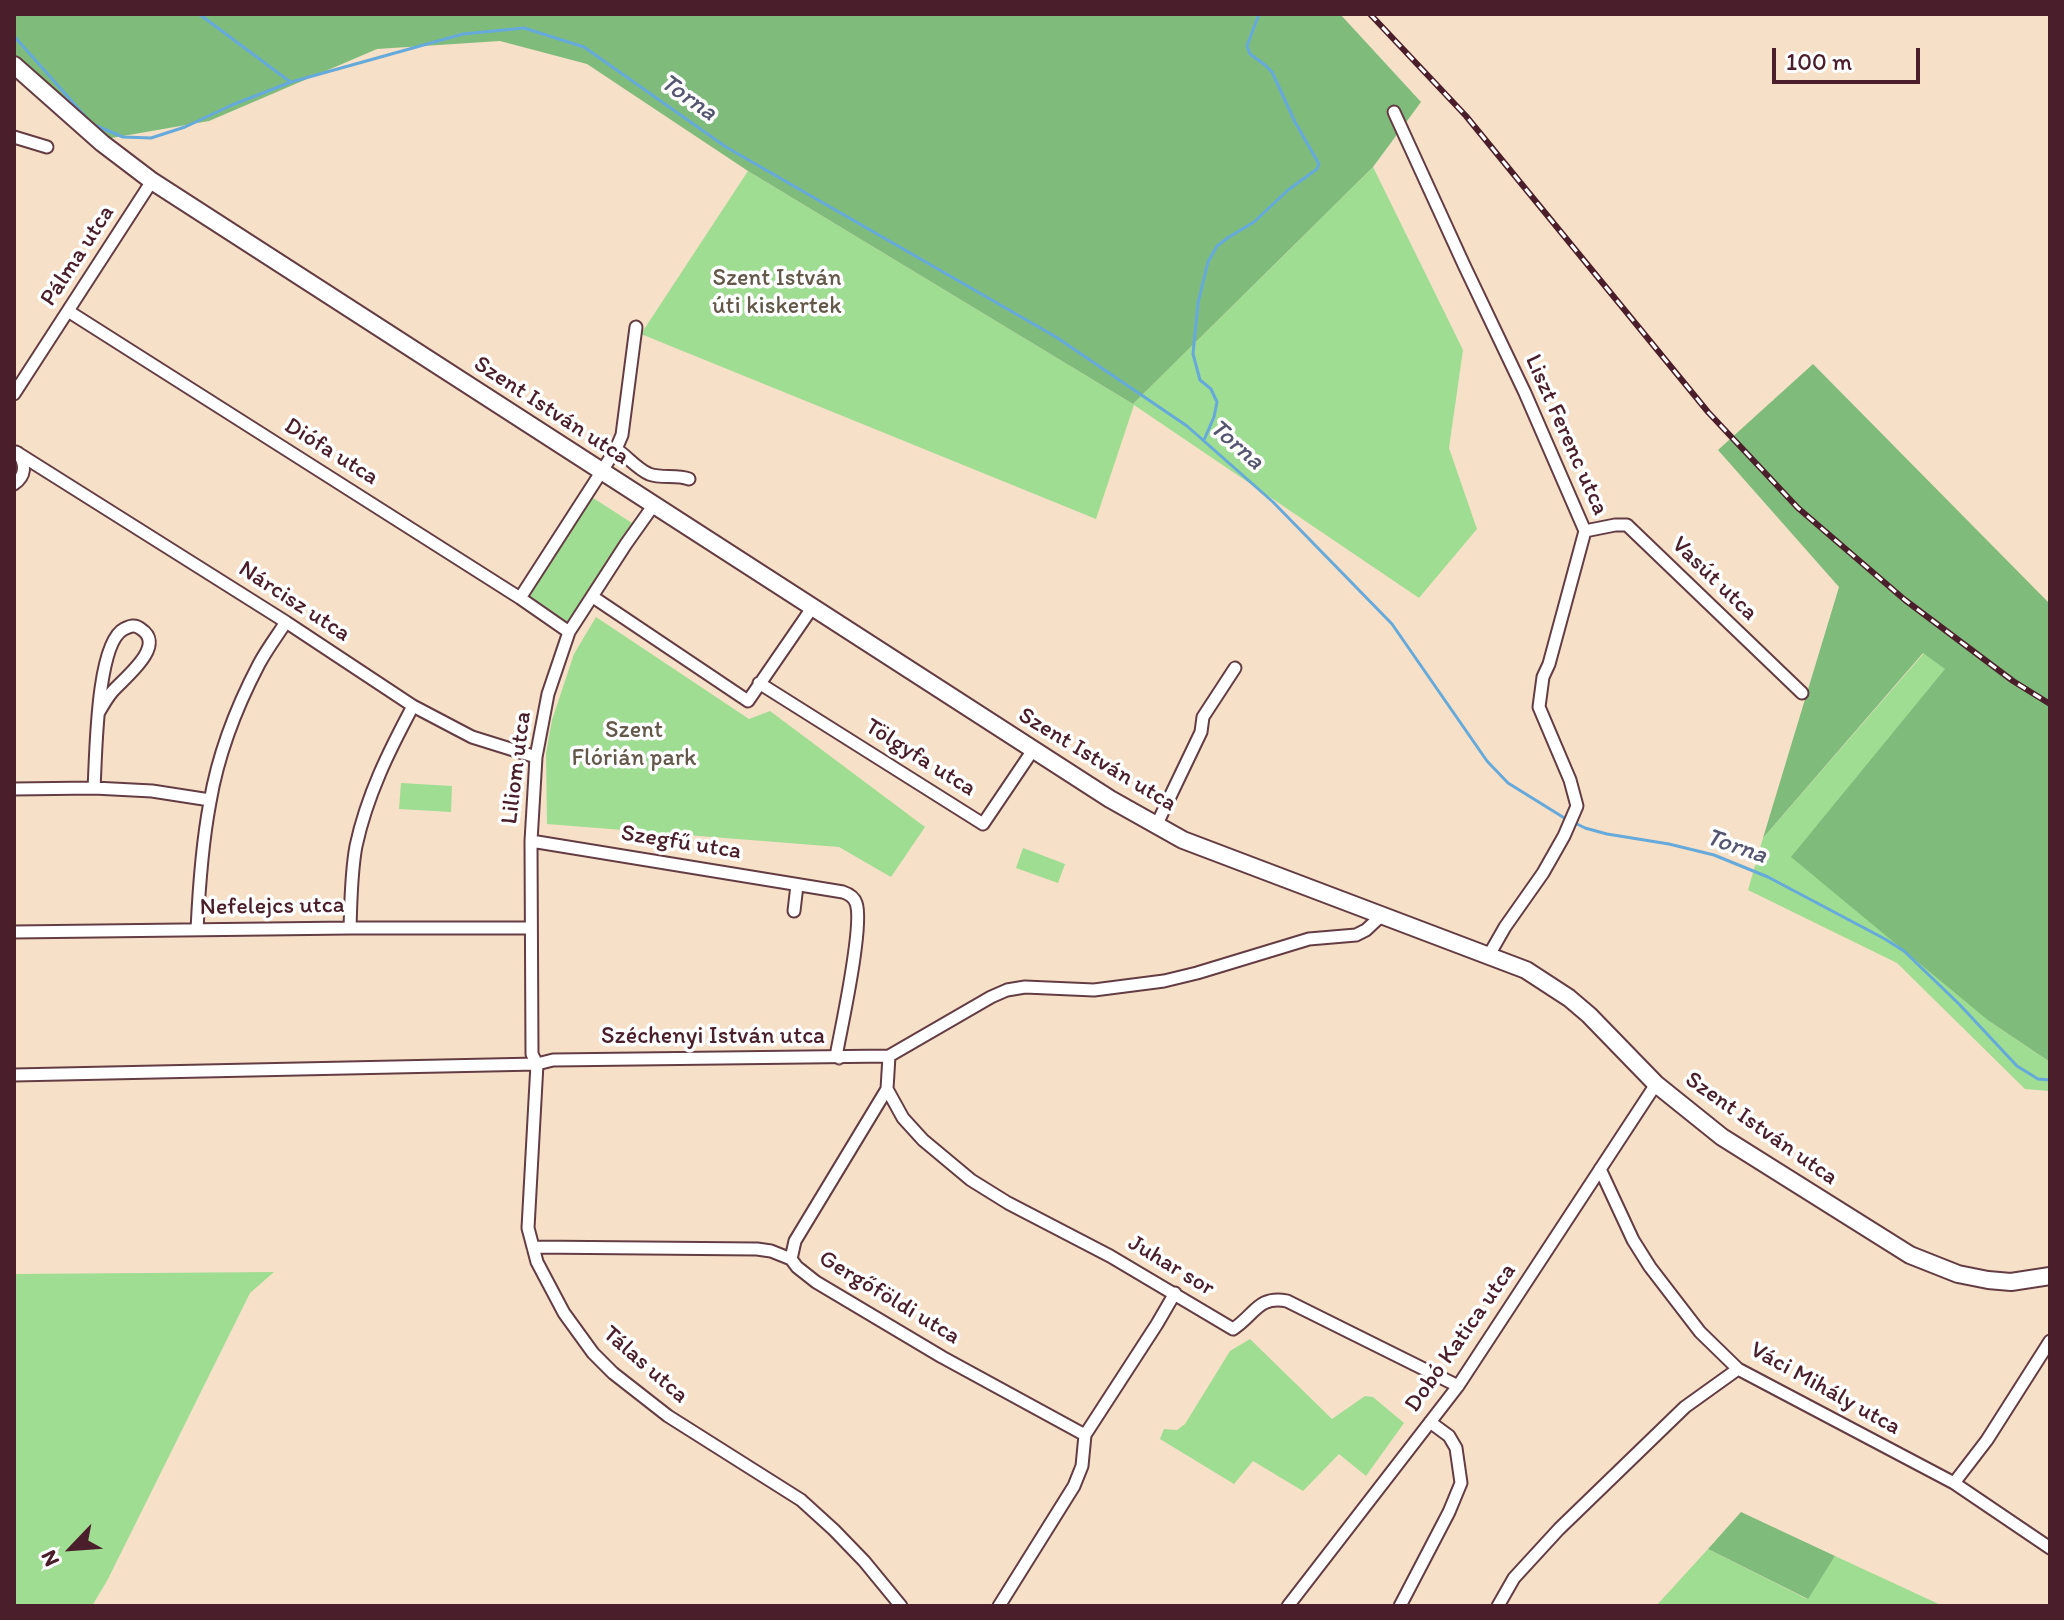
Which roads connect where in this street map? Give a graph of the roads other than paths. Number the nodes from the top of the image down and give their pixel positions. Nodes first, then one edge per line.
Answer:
1 (14, 65) edge
2 (1394, 112) dead end
3 (14, 137) edge
4 (47, 147) dead end
5 (152, 181) junction
6 (68, 311) junction
7 (636, 327) dead end
8 (14, 394) edge
9 (616, 449) junction
10 (15, 451) edge
11 (31, 466) junction
12 (602, 473) junction
13 (689, 479) dead end
14 (16, 486) edge
15 (653, 506) junction
16 (1585, 531) junction
17 (593, 597) junction
18 (520, 598) junction
19 (812, 608) junction
20 (286, 622) junction
21 (569, 632) junction
22 (1235, 668) dead end
23 (759, 683) junction
24 (1802, 693) dead end
25 (413, 706) junction
26 (99, 712) junction
27 (1033, 750) junction
28 (536, 757) junction
29 (94, 788) junction
30 (14, 789) edge
31 (210, 800) junction
32 (1156, 826) junction
33 (531, 841) junction
34 (797, 885) junction
35 (794, 911) dead end
36 (1382, 915) junction
37 (350, 928) junction
38 (530, 928) junction
39 (197, 930) junction
40 (14, 932) edge
41 (1489, 955) junction
42 (889, 1056) junction
43 (839, 1058) junction
44 (537, 1064) junction
45 (14, 1075) edge
46 (1656, 1084) junction
47 (887, 1089) junction
48 (1600, 1169) junction
49 (533, 1247) junction
50 (791, 1259) junction
51 (2050, 1276) edge
52 (1175, 1293) junction
53 (2050, 1341) edge
54 (1738, 1369) junction
55 (1458, 1386) junction
56 (1430, 1422) junction
57 (1085, 1435) junction
58 (1954, 1483) junction
59 (2050, 1548) edge
60 (901, 1606) edge
61 (999, 1606) edge
62 (1288, 1606) edge
63 (1400, 1606) edge
64 (1498, 1606) edge

1 - 5 main road, Szent István utca
2 - 16 street, Liszt Ferenc utca
3 - 4 street
5 - 6 street, Pálma utca
5 - 12 main road, Szent István utca
6 - 8 street, Pálma utca
6 - 18 street, Diófa utca
7 - 9 street
9 - 12 street
9 - 13 street
10 - 11 street, Nárcisz utca
11 - 14 street
11 - 20 street, Nárcisz utca
12 - 15 main road, Szent István utca
12 - 18 street
15 - 17 street, Liliom utca
15 - 19 main road, Szent István utca
16 - 24 street, Vasút utca
16 - 41 street, Liszt Ferenc utca
17 - 21 street, Liliom utca
17 - 23 street
18 - 21 street, Diófa utca
19 - 23 street
19 - 27 main road, Szent István utca
20 - 25 street, Nárcisz utca
20 - 31 street
21 - 28 street, Liliom utca
22 - 32 street
23 - 27 street, Tölgyfa utca
25 - 28 street, Nárcisz utca
25 - 37 street
26 - 26 street
26 - 29 street
27 - 32 main road, Szent István utca
28 - 33 street, Liliom utca
29 - 30 street
29 - 31 street
31 - 39 street
32 - 36 main road, Szent István utca
33 - 34 street, Szegfű utca
33 - 38 street, Liliom utca
34 - 35 street
34 - 43 street, Szegfű utca
36 - 41 main road, Szent István utca
36 - 42 street, Széchenyi István utca
37 - 38 street, Nefelejcs utca
37 - 39 street, Nefelejcs utca
38 - 44 street, Liliom utca
39 - 40 street, Nefelejcs utca
41 - 46 main road, Szent István utca
42 - 43 street, Széchenyi István utca
42 - 47 street, Gergőföldi utca
43 - 44 street, Széchenyi István utca
44 - 45 street, Széchenyi István utca
44 - 49 street, Tálas utca
46 - 48 street, Dobó Katica utca
46 - 51 main road, Szent István utca
47 - 50 street, Gergőföldi utca
47 - 52 street, Juhar sor
48 - 54 street, Váci Mihály utca
48 - 55 street, Dobó Katica utca
49 - 50 street
49 - 60 street, Tálas utca
50 - 57 street, Gergőföldi utca
52 - 55 street, Juhar sor
52 - 57 street
53 - 58 street
54 - 58 street, Váci Mihály utca
54 - 64 street
55 - 56 street, Dobó Katica utca
56 - 62 street, Dobó Katica utca
56 - 63 street
57 - 61 street
58 - 59 street, Váci Mihály utca

